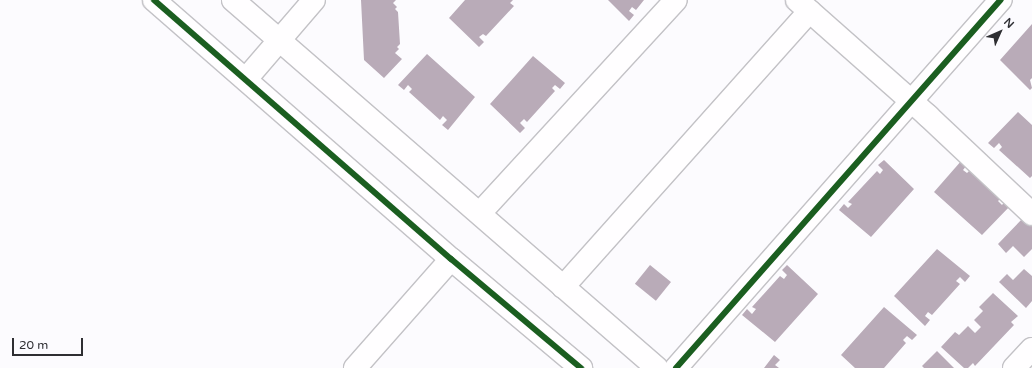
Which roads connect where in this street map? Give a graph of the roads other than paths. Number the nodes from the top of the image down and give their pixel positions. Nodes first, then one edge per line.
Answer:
1 (154, 0) edge
2 (233, 0) edge
3 (314, 0) edge
4 (676, 0) edge
5 (1001, 0) edge
6 (803, 6) edge
7 (278, 40) junction
8 (246, 79) junction
9 (911, 101) junction
10 (480, 213) junction
11 (1032, 214) edge
12 (451, 259) junction
13 (563, 287) junction
14 (1032, 349) edge
15 (355, 368) edge
16 (581, 368) edge
17 (657, 368) edge
18 (676, 368) edge
19 (1014, 368) edge

1 - 8 street
2 - 7 street
3 - 7 street
4 - 10 street
5 - 9 street
6 - 9 street
6 - 13 street
7 - 8 street
7 - 10 street
8 - 12 street
9 - 11 street
9 - 18 street
10 - 13 street
12 - 15 street
12 - 16 street
13 - 17 street
14 - 19 street

